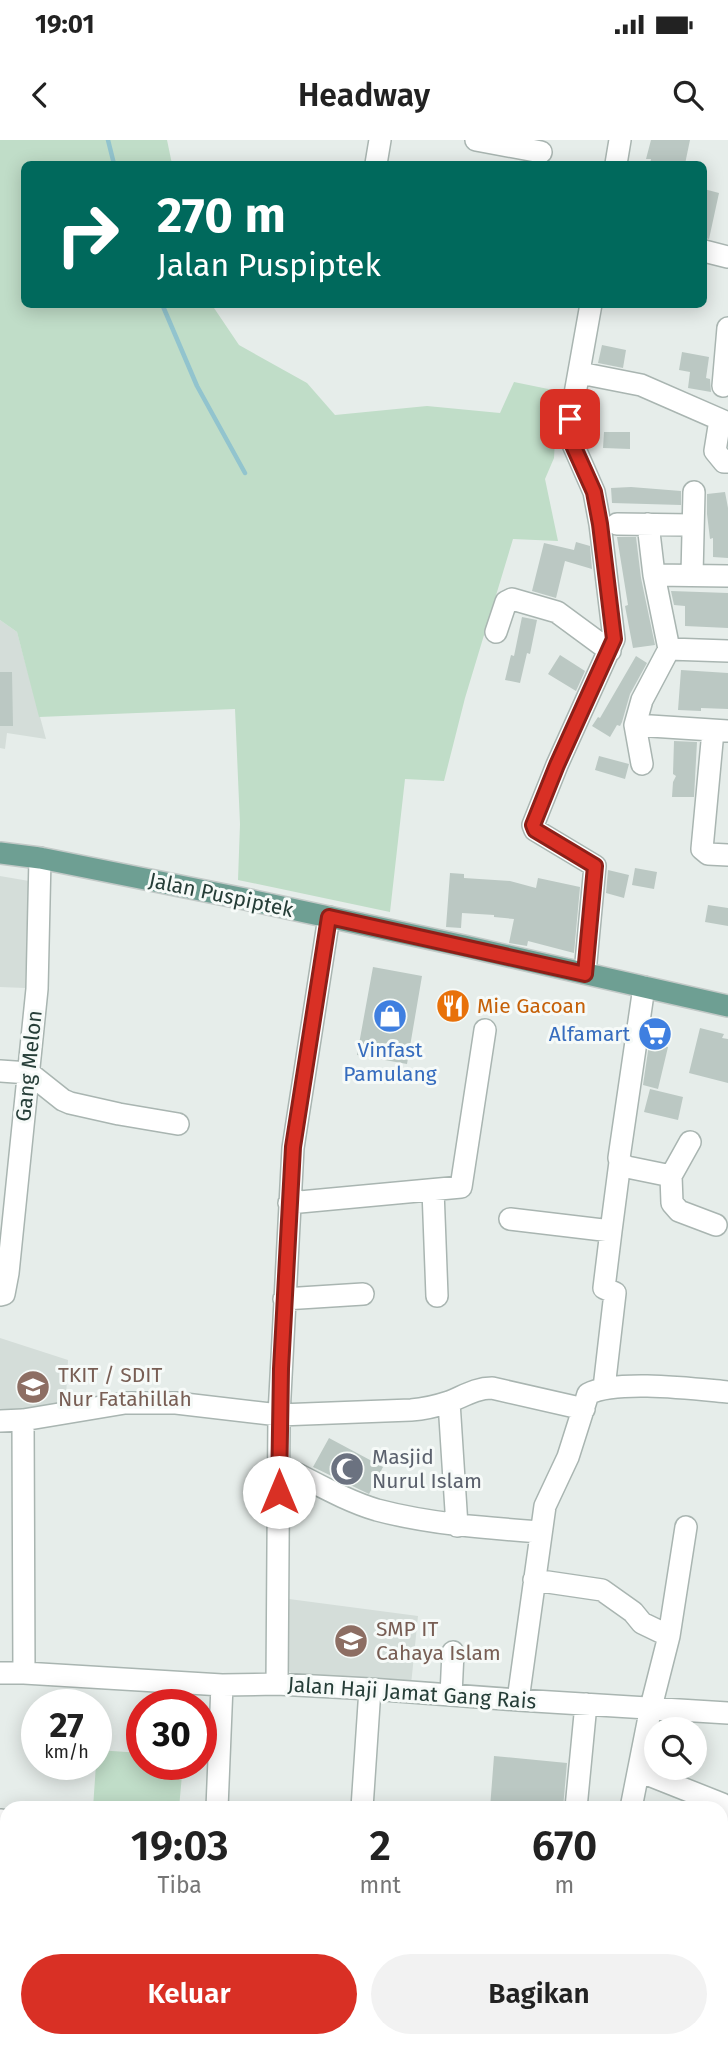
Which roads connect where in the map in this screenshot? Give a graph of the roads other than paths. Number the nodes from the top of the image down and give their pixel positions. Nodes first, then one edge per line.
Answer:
1 (380, 140) edge
2 (476, 140) edge
3 (620, 140) edge
4 (541, 152) edge
5 (376, 161) edge
6 (616, 161) edge
7 (707, 252) edge
8 (728, 257) edge
9 (591, 308) edge
10 (728, 328) edge
11 (580, 373) junction
12 (723, 386) dead end
13 (724, 421) edge
14 (728, 462) edge
15 (694, 492) dead end
16 (617, 524) dead end
17 (648, 524) junction
18 (693, 525) junction
19 (654, 575) junction
20 (692, 575) junction
21 (728, 576) edge
22 (496, 632) dead end
23 (669, 649) junction
24 (610, 651) junction
25 (728, 651) edge
26 (635, 725) junction
27 (720, 731) edge
28 (642, 764) dead end
29 (0, 853) edge
30 (728, 855) edge
31 (40, 858) junction
32 (329, 917) junction
33 (585, 974) junction
34 (644, 986) junction
35 (728, 1006) edge
36 (485, 1030) dead end
37 (0, 1071) edge
38 (29, 1073) junction
39 (178, 1124) dead end
40 (690, 1142) dead end
41 (620, 1162) junction
42 (671, 1176) junction
43 (433, 1190) junction
44 (289, 1203) junction
45 (510, 1219) dead end
46 (716, 1225) dead end
47 (611, 1231) junction
48 (363, 1294) dead end
49 (0, 1295) edge
50 (437, 1296) dead end
51 (284, 1299) junction
52 (604, 1388) junction
53 (728, 1392) edge
54 (449, 1402) junction
55 (584, 1409) junction
56 (279, 1415) junction
57 (23, 1420) junction
58 (0, 1421) edge
59 (279, 1465) junction
60 (457, 1526) junction
61 (686, 1527) dead end
62 (541, 1532) junction
63 (534, 1580) junction
64 (669, 1636) junction
65 (453, 1652) dead end
66 (0, 1673) edge
67 (24, 1673) junction
68 (277, 1684) junction
69 (222, 1685) junction
70 (370, 1689) junction
71 (451, 1695) junction
72 (518, 1700) junction
73 (586, 1704) junction
74 (651, 1707) junction
75 (728, 1713) edge
76 (639, 1771) junction
77 (217, 1801) edge
78 (362, 1801) edge
79 (577, 1801) edge
80 (633, 1801) edge
81 (714, 1801) edge

1 - 5 street
2 - 4 street
3 - 6 street
7 - 8 street
9 - 11 street
10 - 12 street
11 - 13 street
11 - 24 street
13 - 14 street
15 - 18 street
16 - 17 street
17 - 18 street
17 - 19 street
18 - 20 street
19 - 20 street
19 - 23 street
20 - 21 street
22 - 24 street
23 - 25 street
23 - 26 street
24 - 33 street
26 - 27 street
26 - 28 street
27 - 30 street
29 - 31 main road, Jalan Puspiptek
31 - 32 main road, Jalan Puspiptek
31 - 38 street, Gang Melon
32 - 33 main road, Jalan Puspiptek
32 - 44 street, Jalan Haji Jamat Gang Rais
33 - 34 main road, Jalan Puspiptek
34 - 35 main road, Jalan Puspiptek
34 - 41 street
36 - 43 street
37 - 38 street
38 - 39 street
38 - 49 street, Gang Melon
40 - 42 street
41 - 42 street
41 - 47 street
42 - 46 street
43 - 44 street
43 - 50 street
44 - 51 street, Jalan Haji Jamat Gang Rais
45 - 47 street
47 - 52 street
48 - 51 street
51 - 56 street, Jalan Haji Jamat Gang Rais
52 - 53 street
52 - 55 street
54 - 55 street
54 - 56 street
54 - 60 street
55 - 62 street
56 - 57 street
56 - 59 street, Jalan Haji Jamat Gang Rais
57 - 58 street
57 - 67 street
59 - 60 street
59 - 68 street, Jalan Haji Jamat Gang Rais
60 - 62 street
61 - 64 street
62 - 63 street
63 - 64 street
63 - 72 street
64 - 74 street
65 - 71 street
66 - 67 street
67 - 69 street
68 - 69 street
68 - 70 street, Jalan Haji Jamat Gang Rais
69 - 77 street
70 - 71 street, Jalan Haji Jamat Gang Rais
70 - 78 street
71 - 72 street, Jalan Haji Jamat Gang Rais
72 - 73 street, Jalan Haji Jamat Gang Rais
73 - 74 street, Jalan Haji Jamat Gang Rais
73 - 79 street
74 - 75 street, Jalan Haji Jamat Gang Rais
74 - 76 street
76 - 80 street
76 - 81 street

